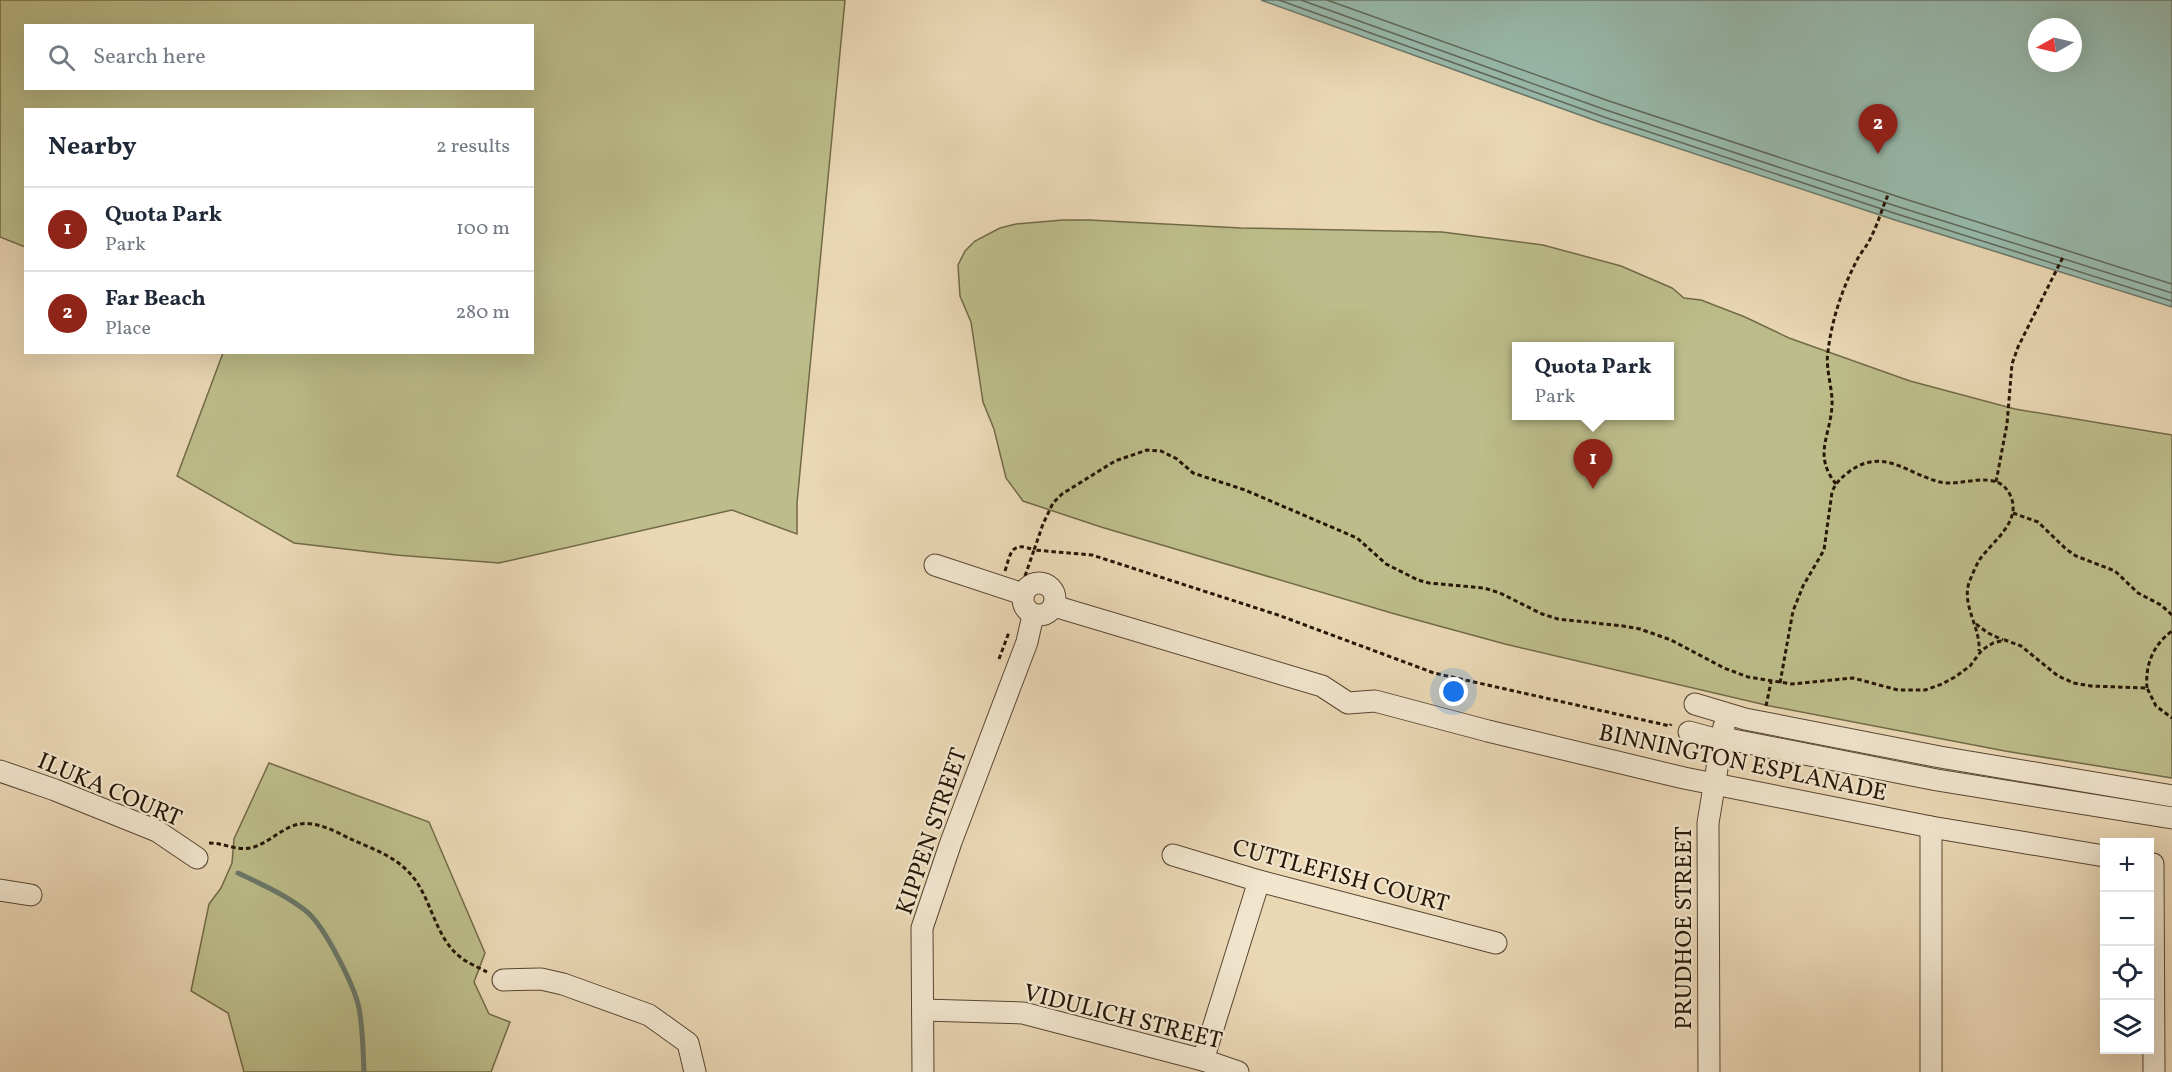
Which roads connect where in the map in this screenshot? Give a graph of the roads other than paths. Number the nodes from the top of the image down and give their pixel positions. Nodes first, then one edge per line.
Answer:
1 (935, 565) dead end
2 (1023, 594) junction
3 (1054, 606) junction
4 (1033, 615) junction
5 (1695, 704) dead end
6 (1725, 713) junction
7 (1689, 732) dead end
8 (1722, 740) junction
9 (0, 771) edge
10 (1713, 784) junction
11 (2172, 796) edge
12 (2172, 818) edge
13 (1931, 827) junction
14 (1173, 855) dead end
15 (2100, 855) edge
16 (197, 858) dead end
17 (2158, 865) edge
18 (1259, 881) junction
19 (0, 890) edge
20 (31, 895) dead end
21 (1496, 943) dead end
22 (503, 980) road end
23 (923, 1010) junction
24 (1203, 1060) junction
25 (695, 1072) edge
26 (923, 1072) edge
27 (1238, 1072) edge
28 (1709, 1072) edge
29 (1931, 1072) edge
30 (2154, 1072) edge

1 - 2 street
2 - 3 street
2 - 4 street
3 - 4 street
3 - 10 street, BINNINGTON ESPLANADE
4 - 23 street, KIPPEN STREET
5 - 6 street, BINNINGTON ESPLANADE
6 - 8 street, PRUDHOE STREET
6 - 11 street, BINNINGTON ESPLANADE
7 - 8 street, BINNINGTON ESPLANADE
8 - 10 street, PRUDHOE STREET
8 - 12 street, BINNINGTON ESPLANADE
9 - 16 street, ILUKA COURT
10 - 13 street, BINNINGTON ESPLANADE
10 - 28 street, PRUDHOE STREET
13 - 15 street, BINNINGTON ESPLANADE
13 - 29 street
14 - 18 street, CUTTLEFISH COURT
17 - 30 street
18 - 21 street, CUTTLEFISH COURT
18 - 24 street
19 - 20 street
22 - 25 street
23 - 24 street, VIDULICH STREET
23 - 26 street, KIPPEN STREET
24 - 27 street, VIDULICH STREET

